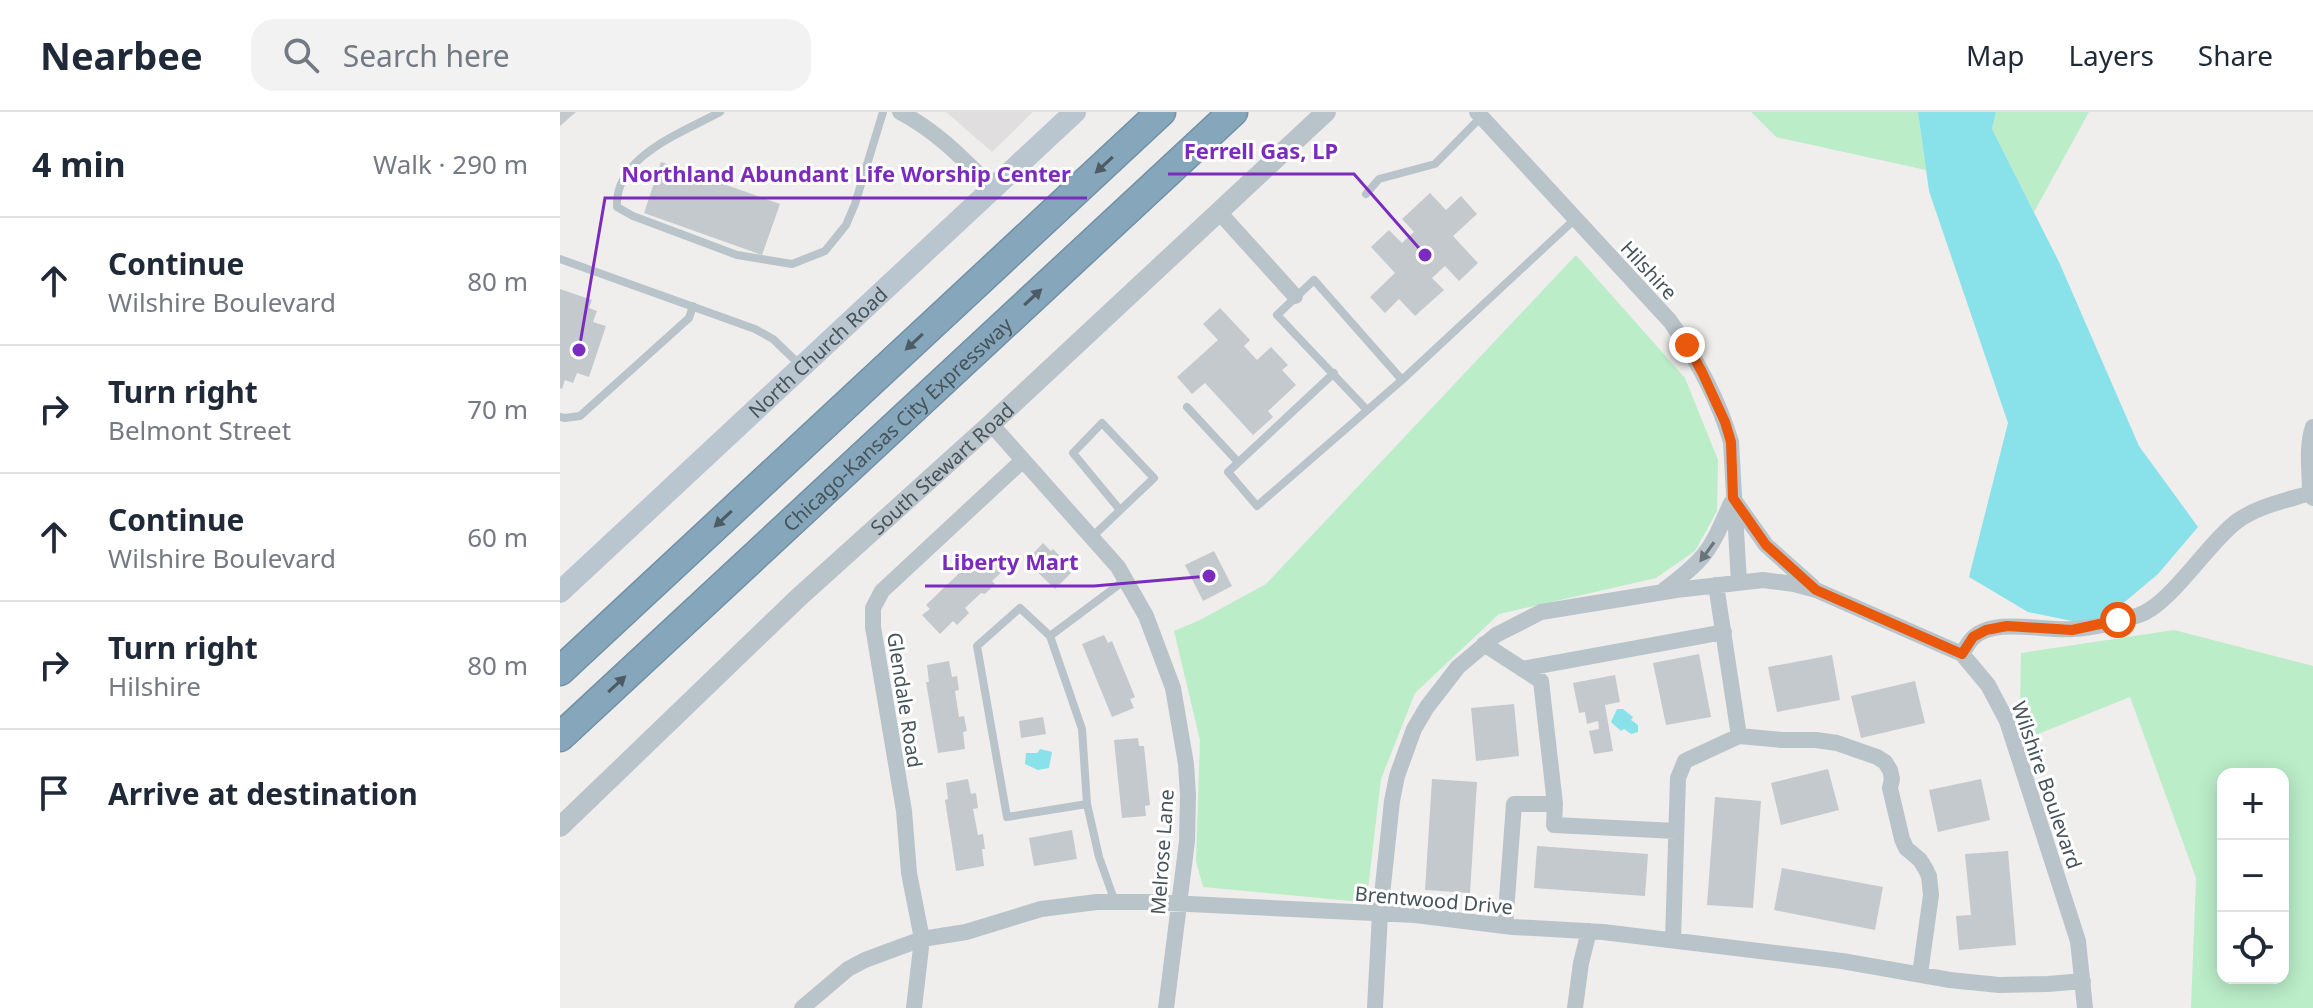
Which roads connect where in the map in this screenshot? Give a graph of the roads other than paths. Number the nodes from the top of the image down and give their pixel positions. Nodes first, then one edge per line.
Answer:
1 (720, 112) edge
2 (883, 112) edge
3 (900, 112) edge
4 (1075, 112) edge
5 (1161, 112) edge
6 (1233, 112) edge
7 (1326, 112) edge
8 (1479, 114) edge
9 (993, 189) junction
10 (1366, 194) dead end
11 (1219, 212) junction
12 (1575, 219) junction
13 (560, 259) edge
14 (1295, 296) junction
15 (693, 306) junction
16 (803, 367) junction
17 (1334, 373) junction
18 (1402, 380) junction
19 (1187, 407) dead end
20 (1367, 410) junction
21 (560, 417) edge
22 (991, 424) junction
23 (2313, 427) edge
24 (1023, 460) junction
25 (1238, 462) junction
26 (2312, 496) edge
27 (1733, 498) junction
28 (1120, 510) junction
29 (1092, 537) junction
30 (1126, 580) junction
31 (1739, 583) junction
32 (1716, 585) junction
33 (1816, 590) junction
34 (560, 592) edge
35 (1662, 592) junction
36 (1724, 632) junction
37 (1050, 636) junction
38 (1484, 644) junction
39 (1962, 654) junction
40 (1522, 669) junction
41 (560, 671) edge
42 (1739, 736) junction
43 (560, 737) edge
44 (1087, 804) junction
45 (1555, 804) junction
46 (560, 827) edge
47 (1676, 831) junction
48 (1115, 902) junction
49 (1179, 904) junction
50 (1380, 914) junction
51 (1505, 926) junction
52 (1589, 931) junction
53 (922, 939) junction
54 (1673, 940) junction
55 (1920, 974) junction
56 (2083, 981) junction
57 (802, 1008) edge
58 (914, 1008) edge
59 (1166, 1008) edge
60 (1375, 1008) edge
61 (1575, 1008) edge
62 (2085, 1008) edge

1 - 2 lane
3 - 9 street
4 - 9 main road, North Church Road
5 -> 41 highway
43 -> 6 highway, Chicago-Kansas City Expressway
7 - 11 street, South Stewart Road
8 - 10 lane
8 - 12 street, Hilshire
9 - 16 main road, North Church Road
11 - 14 street
11 - 22 street, South Stewart Road
12 - 18 lane
12 - 27 street, Hilshire
13 - 15 lane
14 - 17 lane
14 - 18 lane
15 - 16 lane
15 - 21 lane
16 - 34 main road, North Church Road
17 - 20 lane
17 - 25 lane
18 - 20 lane
19 - 25 lane
20 - 25 lane
22 - 24 street, Melrose Lane
22 - 46 street, South Stewart Road
23 - 26 street
24 - 29 street, Melrose Lane
24 - 53 street, Glendale Road
26 - 39 street
27 - 31 street, Hilshire
27 - 33 street
27 -> 35 street
28 - 28 lane
28 - 29 lane
29 - 30 street, Melrose Lane
30 - 37 lane
30 - 49 street, Melrose Lane
31 - 32 street
31 - 33 street
32 - 35 street
32 - 36 street
33 - 39 street
35 - 38 street
36 - 40 street
36 - 42 street
37 - 44 lane
37 - 44 lane
38 - 40 street
38 - 50 street
39 - 56 street, Wilshire Boulevard
40 - 45 street
42 - 47 street
42 - 55 street
44 - 48 lane
45 - 47 street
45 - 51 street
47 - 54 street
48 - 49 street, Brentwood Drive
48 - 53 street, Brentwood Drive
49 - 50 street, Brentwood Drive
49 - 59 street, Melrose Lane
50 - 51 street, Brentwood Drive
50 - 60 street
51 - 52 street, Brentwood Drive
52 - 54 street, Brentwood Drive
52 - 61 street
53 - 57 street, Brentwood Drive
53 - 58 street, Glendale Road
54 - 55 street, Brentwood Drive
55 - 56 street, Brentwood Drive
56 - 62 street, Wilshire Boulevard

